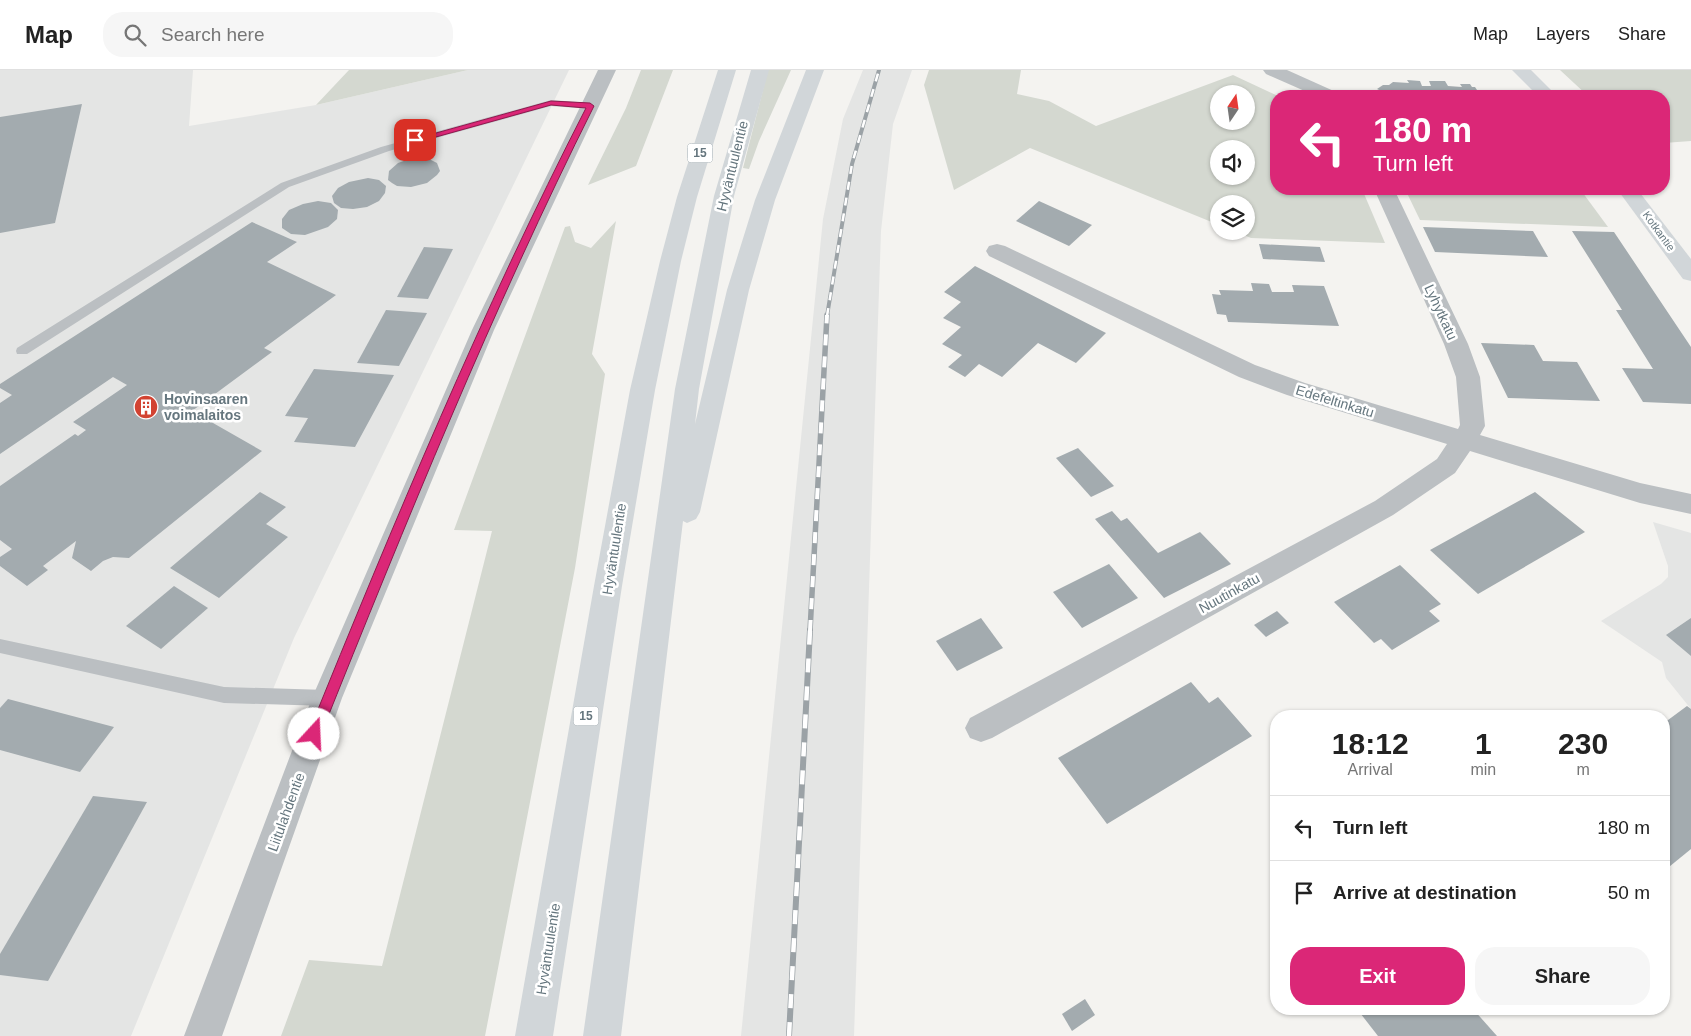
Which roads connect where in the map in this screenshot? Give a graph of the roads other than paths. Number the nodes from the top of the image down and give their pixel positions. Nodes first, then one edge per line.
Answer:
1 (607, 70) edge
2 (727, 70) edge
3 (760, 70) edge
4 (815, 70) edge
5 (1272, 70) edge
6 (1521, 70) edge
7 (1317, 90) edge
8 (1542, 90) edge
9 (590, 106) junction
10 (1387, 195) edge
11 (1632, 195) edge
12 (997, 251) dead end
13 (1691, 274) edge
14 (22, 351) dead end
15 (1463, 440) junction
16 (1691, 504) edge
17 (0, 646) edge
18 (651, 667) junction
19 (327, 698) junction
20 (981, 728) dead end
21 (203, 1036) edge
22 (534, 1036) edge
23 (602, 1036) edge

1 - 9 street, Liitulahdentie
2 - 22 main road, Hyväntuulentie / 15
3 - 18 main road, Hyväntuulentie / 15
4 - 18 main road
5 - 7 street
6 - 8 main road
9 - 14 lane
9 - 19 street, Liitulahdentie
10 - 15 street, Lyhytkatu
11 - 13 main road, Kotkantie
12 - 15 street, Edefeltinkatu
15 - 16 street, Edefeltinkatu
15 - 20 street, Nuutinkatu
17 - 19 lane
18 - 23 main road, Hyväntuulentie / 15
19 - 21 street, Liitulahdentie

